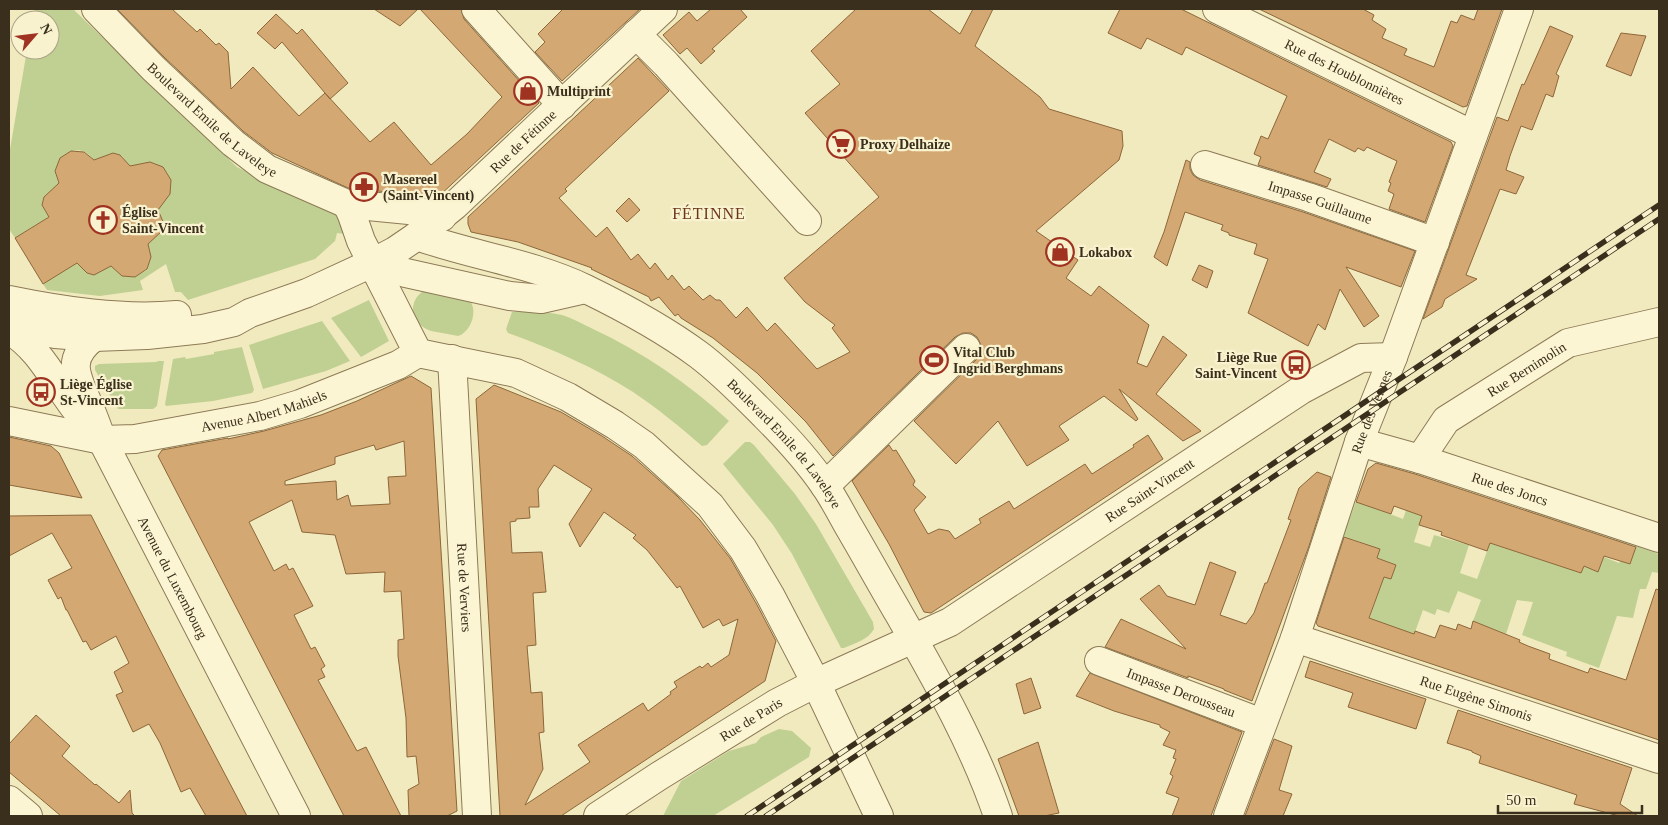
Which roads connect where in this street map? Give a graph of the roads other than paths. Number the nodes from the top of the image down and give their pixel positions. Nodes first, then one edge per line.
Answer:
1 (96, 9) edge
2 (476, 9) edge
3 (663, 9) edge
4 (1216, 9) edge
5 (1519, 9) edge
6 (636, 34) junction
7 (562, 105) junction
8 (1473, 135) junction
9 (1205, 165) dead end
10 (346, 204) junction
11 (442, 216) junction
12 (807, 221) dead end
13 (417, 236) junction
14 (1435, 242) junction
15 (458, 249) junction
16 (372, 263) junction
17 (421, 276) junction
18 (585, 289) junction
19 (9, 300) edge
20 (395, 309) junction
21 (250, 313) junction
22 (1659, 322) edge
23 (9, 328) edge
24 (94, 336) junction
25 (966, 348) dead end
26 (418, 353) junction
27 (1393, 357) junction
28 (452, 360) junction
29 (9, 422) edge
30 (102, 440) junction
31 (1359, 442) junction
32 (1420, 459) junction
33 (825, 486) junction
34 (1659, 538) edge
35 (1295, 638) junction
36 (913, 639) junction
37 (1099, 662) dead end
38 (816, 683) junction
39 (1262, 723) junction
40 (1659, 759) edge
41 (9, 800) edge
42 (28, 816) edge
43 (296, 816) edge
44 (477, 816) edge
45 (598, 816) edge
46 (879, 816) edge
47 (997, 816) edge
48 (1228, 816) edge

1 - 10 street, Boulevard Emile de Laveleye
2 - 7 street, Rue de Fétinne
3 - 6 street, Rue de Fétinne
4 - 8 street, Rue des Houblonnières
5 - 8 street, Rue des Vennes
6 - 7 street, Rue de Fétinne
6 - 12 street
7 - 11 street, Rue de Fétinne
8 - 14 street, Rue des Vennes
9 - 14 street, Impasse Guillaume
10 - 11 street, Boulevard Emile de Laveleye
10 - 16 street
11 - 13 street, Rue de Fétinne
13 - 15 street, Boulevard Emile de Laveleye
13 - 16 street
14 - 27 street, Rue des Vennes
15 - 17 street
15 - 18 street, Boulevard Emile de Laveleye
16 - 17 street
16 - 20 street
16 - 21 street
17 - 18 street
17 - 20 street
18 - 33 street, Boulevard Emile de Laveleye
19 - 21 street
20 - 26 street
21 - 24 street
22 - 32 street, Rue Bernimolin
23 - 24 street
23 - 30 street
24 - 30 street, Avenue du Luxembourg
25 - 33 street
26 - 28 street
26 - 30 street, Avenue Albert Mahiels
27 - 31 street, Rue des Vennes
27 - 36 street, Rue Saint-Vincent
28 - 38 street
28 - 44 street, Rue de Verviers
29 - 30 street, Avenue Albert Mahiels
30 - 43 street, Avenue du Luxembourg
31 - 32 street, Rue des Joncs
31 - 35 street, Rue des Vennes
32 - 34 street, Rue des Joncs
33 - 36 street, Boulevard Emile de Laveleye
35 - 39 street, Rue des Vennes
35 - 40 street, Rue Eugène Simonis
36 - 38 street, Rue de Paris
36 - 47 street, Boulevard Emile de Laveleye
37 - 39 street, Impasse Derousseau
38 - 45 street, Rue de Paris
38 - 46 street
39 - 48 street, Rue des Vennes
41 - 42 street

